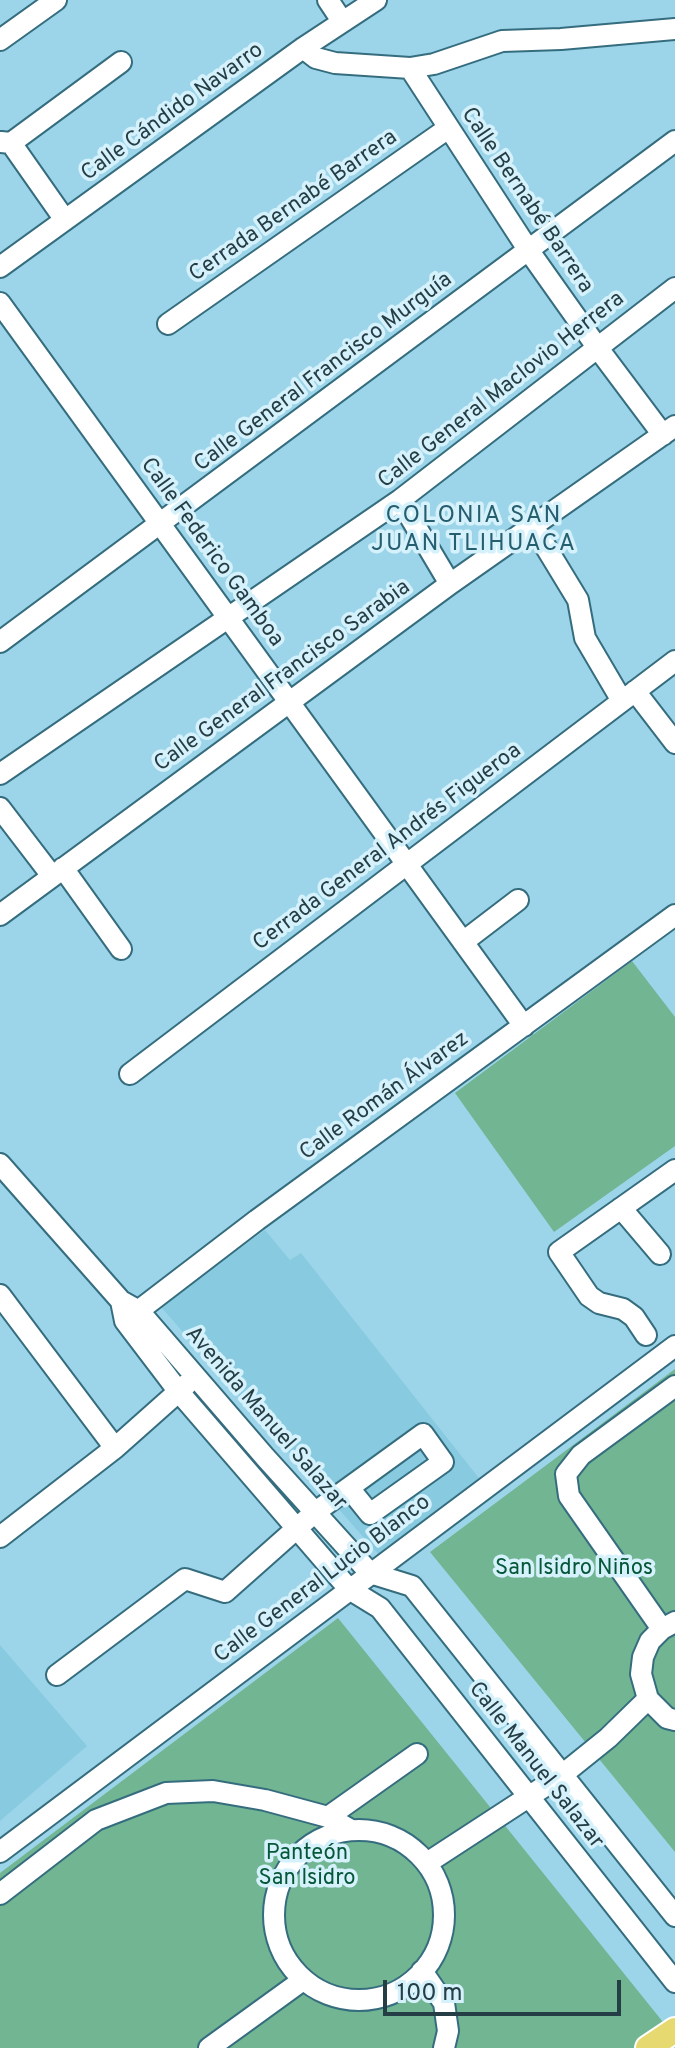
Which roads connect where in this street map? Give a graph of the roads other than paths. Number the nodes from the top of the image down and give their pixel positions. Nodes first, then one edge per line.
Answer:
1 (56, 0) edge
2 (328, 0) edge
3 (376, 0) edge
4 (342, 21) junction
5 (675, 29) edge
6 (0, 40) edge
7 (303, 48) junction
8 (121, 62) dead end
9 (410, 68) junction
10 (447, 129) junction
11 (675, 141) edge
12 (6, 142) edge
13 (65, 220) junction
14 (529, 251) junction
15 (0, 267) edge
16 (675, 288) edge
17 (0, 303) edge
18 (168, 324) dead end
19 (597, 347) junction
20 (669, 431) edge
21 (400, 500) junction
22 (160, 525) junction
23 (533, 526) junction
24 (450, 584) junction
25 (228, 618) junction
26 (0, 642) edge
27 (675, 661) edge
28 (628, 696) junction
29 (290, 702) junction
30 (675, 743) edge
31 (0, 774) edge
32 (0, 808) edge
33 (405, 864) junction
34 (58, 872) junction
35 (518, 900) dead end
36 (0, 915) edge
37 (675, 915) edge
38 (463, 942) junction
39 (121, 949) dead end
40 (524, 1026) junction
41 (130, 1074) dead end
42 (0, 1164) edge
43 (675, 1170) edge
44 (621, 1208) junction
45 (660, 1254) dead end
46 (0, 1295) edge
47 (128, 1311) junction
48 (646, 1335) dead end
49 (675, 1346) edge
50 (196, 1376) junction
51 (675, 1386) edge
52 (179, 1392) junction
53 (115, 1448) junction
54 (265, 1457) junction
55 (248, 1472) junction
56 (349, 1488) dead end
57 (314, 1513) junction
58 (297, 1529) junction
59 (0, 1537) edge
60 (370, 1573) junction
61 (349, 1589) junction
62 (668, 1625) edge
63 (57, 1675) dead end
64 (648, 1699) junction
65 (675, 1720) edge
66 (417, 1754) dead end
67 (562, 1775) junction
68 (530, 1798) junction
69 (328, 1817) junction
70 (351, 1830) junction
71 (0, 1852) edge
72 (427, 1863) junction
73 (0, 1894) edge
74 (675, 1916) edge
75 (422, 1971) junction
76 (303, 1980) junction
77 (675, 1982) edge
78 (675, 2030) edge
79 (209, 2048) edge
80 (444, 2048) edge
81 (648, 2048) edge

1 - 6 street
2 - 4 street
3 - 4 street, Calle Cándido Navarro
4 - 7 street, Calle Cándido Navarro
5 - 9 street
7 - 9 street
7 - 13 street, Calle Cándido Navarro
8 - 12 street
9 - 10 street, Calle Bernabé Barrera
10 - 14 street, Calle Bernabé Barrera
10 - 18 street, Cerrada Bernabé Barrera
11 - 14 street, Calle General Francisco Murguía
12 - 13 street
13 - 15 street, Calle Cándido Navarro
14 - 19 street, Calle Bernabé Barrera
14 - 22 street, Calle General Francisco Murguía
16 - 19 street, Calle General Maclovio Herrera
17 - 22 street, Calle Federico Gamboa
19 - 20 street, Calle Bernabé Barrera
19 - 21 street, Calle General Maclovio Herrera
20 - 23 street, Calle General Francisco Sarabia
21 - 24 street
21 - 25 street, Calle General Maclovio Herrera
22 - 25 street, Calle Federico Gamboa
22 - 26 street, Calle General Francisco Murguía
23 - 24 street, Calle General Francisco Sarabia
23 - 28 street
24 - 29 street, Calle General Francisco Sarabia
25 - 29 street, Calle Federico Gamboa
25 - 31 street, Calle General Maclovio Herrera
27 - 28 street, Cerrada General Andrés Figueroa
28 - 30 street
28 - 33 street, Cerrada General Andrés Figueroa
29 - 33 street, Calle Federico Gamboa
29 - 34 street, Calle General Francisco Sarabia
32 - 34 street
33 - 38 street, Calle Federico Gamboa
33 - 41 street, Cerrada General Andrés Figueroa
34 - 36 street, Calle General Francisco Sarabia
34 - 39 street
35 - 38 street
37 - 40 street, Calle Román Álvarez
38 - 40 street, Calle Federico Gamboa
40 - 47 street, Calle Román Álvarez
42 - 47 street, Avenida Manuel Salazar
43 - 44 street
44 - 45 street
44 - 48 street
46 - 53 street
47 - 50 street, Avenida Manuel Salazar
47 - 52 street, Avenida Manuel Salazar
49 - 60 street, Calle General Lucio Blanco
50 - 52 street
50 - 54 street, Avenida Manuel Salazar
51 - 62 street
52 - 53 street
52 - 55 street, Avenida Manuel Salazar
53 - 59 street
54 - 55 street
54 - 57 street, Avenida Manuel Salazar
55 - 58 street, Avenida Manuel Salazar
56 - 57 street
57 - 58 street
57 - 60 street, Avenida Manuel Salazar
58 - 61 street, Avenida Manuel Salazar
58 - 63 street
60 - 61 street, Calle General Lucio Blanco
60 - 67 street, Calle Manuel Salazar
61 - 68 street, Calle Manuel Salazar
61 - 71 street, Calle General Lucio Blanco
62 - 64 street
64 - 65 street
64 - 67 street
66 - 69 street
67 - 68 street
67 - 74 street, Calle Manuel Salazar
68 - 72 street
68 - 77 street, Calle Manuel Salazar
69 - 70 street
69 - 73 street
70 - 72 street
70 - 76 street
72 - 75 street
75 - 76 street
75 - 80 street
76 - 79 street
78 - 81 main road

